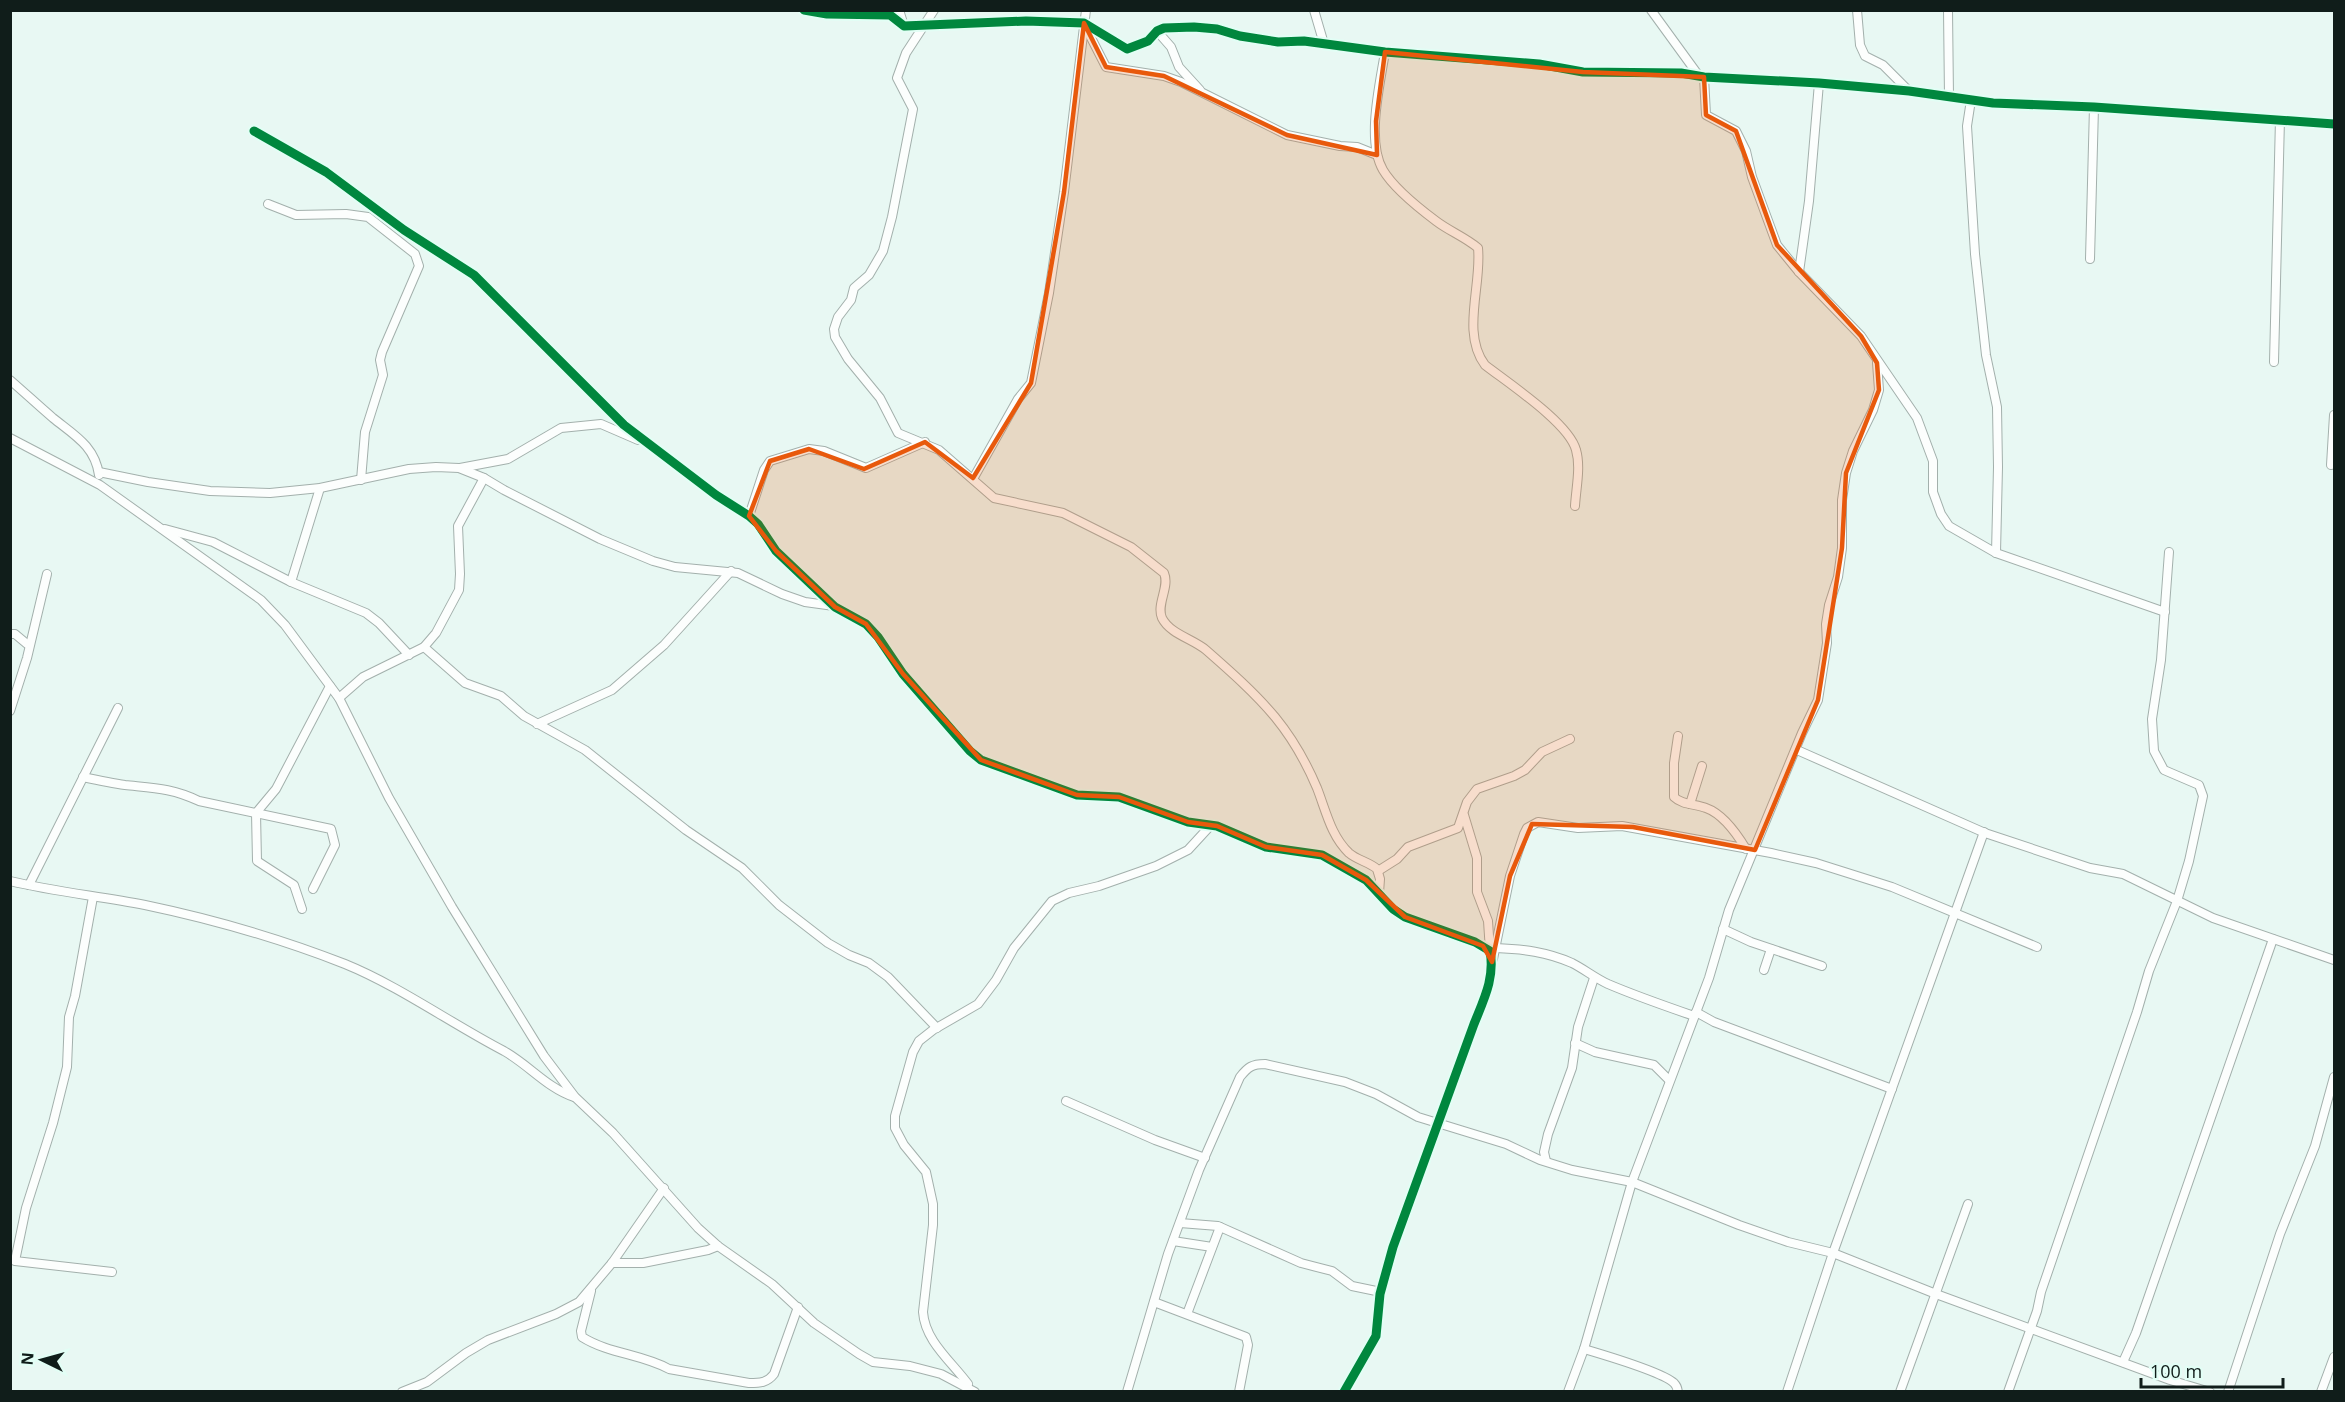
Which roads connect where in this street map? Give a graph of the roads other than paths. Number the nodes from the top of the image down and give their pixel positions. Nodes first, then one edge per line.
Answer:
1 (804, 10) edge
2 (899, 10) edge
3 (934, 10) edge
4 (1086, 10) edge
5 (1314, 10) edge
6 (1651, 10) edge
7 (1857, 10) edge
8 (1948, 10) edge
9 (1084, 23) junction
10 (924, 25) junction
11 (904, 26) junction
12 (1157, 31) junction
13 (1324, 44) junction
14 (1385, 52) junction
15 (1701, 76) junction
16 (1819, 83) junction
17 (1909, 91) junction
18 (1202, 92) junction
19 (1948, 97) junction
20 (1971, 100) junction
21 (2094, 106) junction
22 (2280, 120) junction
23 (2334, 124) edge
24 (254, 131) dead end
25 (1377, 154) junction
26 (268, 204) dead end
27 (2090, 259) dead end
28 (1799, 272) junction
29 (2274, 362) dead end
30 (1878, 363) junction
31 (10, 380) edge
32 (2334, 415) edge
33 (10, 438) edge
34 (925, 442) junction
35 (648, 444) junction
36 (2331, 465) dead end
37 (459, 468) junction
38 (99, 472) junction
39 (484, 478) junction
40 (973, 479) junction
41 (361, 480) junction
42 (100, 484) junction
43 (320, 488) junction
44 (1575, 506) dead end
45 (749, 516) junction
46 (160, 527) junction
47 (2169, 552) dead end
48 (1996, 553) junction
49 (731, 571) junction
50 (47, 574) dead end
51 (291, 582) junction
52 (835, 606) junction
53 (2165, 612) junction
54 (10, 634) edge
55 (27, 644) dead end
56 (424, 647) junction
57 (410, 655) junction
58 (330, 686) junction
59 (339, 698) junction
60 (118, 708) dead end
61 (10, 711) edge
62 (537, 724) junction
63 (1678, 736) dead end
64 (1570, 739) dead end
65 (1797, 750) junction
66 (1702, 766) dead end
67 (83, 777) junction
68 (1690, 804) junction
69 (256, 813) junction
70 (1464, 814) junction
71 (1211, 825) junction
72 (1984, 832) junction
73 (1751, 849) junction
74 (1378, 872) junction
75 (10, 881) edge
76 (29, 885) junction
77 (313, 889) dead end
78 (1379, 893) junction
79 (93, 897) junction
80 (2177, 901) junction
81 (303, 909) dead end
82 (1954, 914) junction
83 (1723, 929) junction
84 (2273, 939) junction
85 (2037, 947) dead end
86 (1771, 949) junction
87 (1493, 950) junction
88 (2334, 960) edge
89 (1822, 966) dead end
90 (1764, 970) dead end
91 (1594, 978) junction
92 (1695, 1014) junction
93 (937, 1028) junction
94 (1575, 1043) junction
95 (2334, 1077) edge
96 (1669, 1080) junction
97 (1893, 1089) junction
98 (575, 1097) junction
99 (1066, 1101) dead end
100 (1439, 1123) junction
101 (1205, 1158) junction
102 (1546, 1161) junction
103 (1632, 1182) junction
104 (664, 1188) junction
105 (1968, 1204) dead end
106 (1180, 1223) junction
107 (1220, 1227) junction
108 (1173, 1241) junction
109 (718, 1246) junction
110 (1212, 1246) junction
111 (1833, 1253) junction
112 (612, 1263) junction
113 (112, 1272) dead end
114 (592, 1288) junction
115 (1381, 1292) junction
116 (1936, 1294) junction
117 (1154, 1302) junction
118 (798, 1307) junction
119 (1187, 1314) junction
120 (2030, 1327) junction
121 (1584, 1350) junction
122 (2334, 1357) edge
123 (2123, 1362) junction
124 (972, 1389) edge
125 (402, 1392) edge
126 (1127, 1392) edge
127 (1239, 1392) edge
128 (1344, 1392) edge
129 (1568, 1392) edge
130 (1678, 1392) edge
131 (1787, 1392) edge
132 (1900, 1392) edge
133 (2008, 1392) edge
134 (2210, 1392) edge
135 (2228, 1392) edge
136 (2321, 1392) edge

1 - 11 street
2 - 11 street
3 - 10 street
4 - 9 street
5 - 13 street
6 - 15 street
7 - 17 street
8 - 19 street
9 - 10 street
9 - 12 street
9 - 18 street
9 - 40 street
10 - 11 street
10 - 34 street
12 - 13 street
12 - 18 street
13 - 14 street
14 - 15 street
14 - 25 street
15 - 16 street
15 - 28 street
16 - 17 street
16 - 28 street
17 - 19 street
18 - 25 street
19 - 20 street
20 - 21 street
20 - 48 street
21 - 22 street
21 - 27 street
22 - 23 street
22 - 29 street
24 - 35 street
25 - 44 street
26 - 41 street
28 - 30 street
30 - 48 street
30 - 65 street
31 - 38 street
32 - 36 street
33 - 42 street
34 - 40 street
34 - 45 street
35 - 37 street
35 - 45 street
37 - 39 street
37 - 41 street
38 - 42 street
38 - 43 street
39 - 49 street
39 - 56 street
40 - 74 street
41 - 43 street
42 - 46 street
43 - 51 street
45 - 52 street
46 - 51 street
46 - 58 street
47 - 53 street
48 - 53 street
49 - 52 street
49 - 62 street
50 - 61 street
51 - 57 street
52 - 71 street
53 - 80 street
54 - 55 street
56 - 57 street
56 - 62 street
57 - 59 street
58 - 59 street
58 - 69 street
59 - 98 street
60 - 67 street
62 - 93 street
63 - 68 street
64 - 70 street
65 - 72 street
65 - 73 street
66 - 68 street
67 - 69 street
67 - 76 street
68 - 73 street
69 - 77 street
69 - 81 street
70 - 74 street
70 - 87 street
71 - 78 street
71 - 93 street
72 - 80 street
72 - 82 street
73 - 82 street
73 - 83 street
73 - 87 street
74 - 78 street
75 - 76 street
76 - 79 street
78 - 87 street
79 - 98 street
79 - 113 street
80 - 84 street
80 - 120 street
82 - 85 street
82 - 97 street
83 - 86 street
83 - 92 street
84 - 88 street
84 - 123 street
86 - 89 street
86 - 90 street
87 - 91 street
87 - 100 street
91 - 92 street
91 - 94 street
92 - 96 street
92 - 97 street
93 - 124 street
94 - 96 street
94 - 102 street
95 - 135 street
96 - 103 street
97 - 111 street
98 - 104 street
99 - 101 street
100 - 101 street
100 - 102 street
100 - 115 street
101 - 106 street
102 - 103 street
103 - 111 street
103 - 121 street
104 - 109 street
104 - 112 street
105 - 116 street
106 - 107 street
106 - 108 street
107 - 110 street
107 - 115 street
108 - 110 street
108 - 117 street
109 - 112 street
109 - 118 street
110 - 119 street
111 - 116 street
111 - 131 street
112 - 114 street
114 - 118 street
114 - 125 street
115 - 128 street
116 - 120 street
116 - 132 street
117 - 119 street
117 - 126 street
118 - 124 street
119 - 127 street
120 - 123 street
120 - 133 street
121 - 129 street
121 - 130 street
122 - 136 street
123 - 134 street

